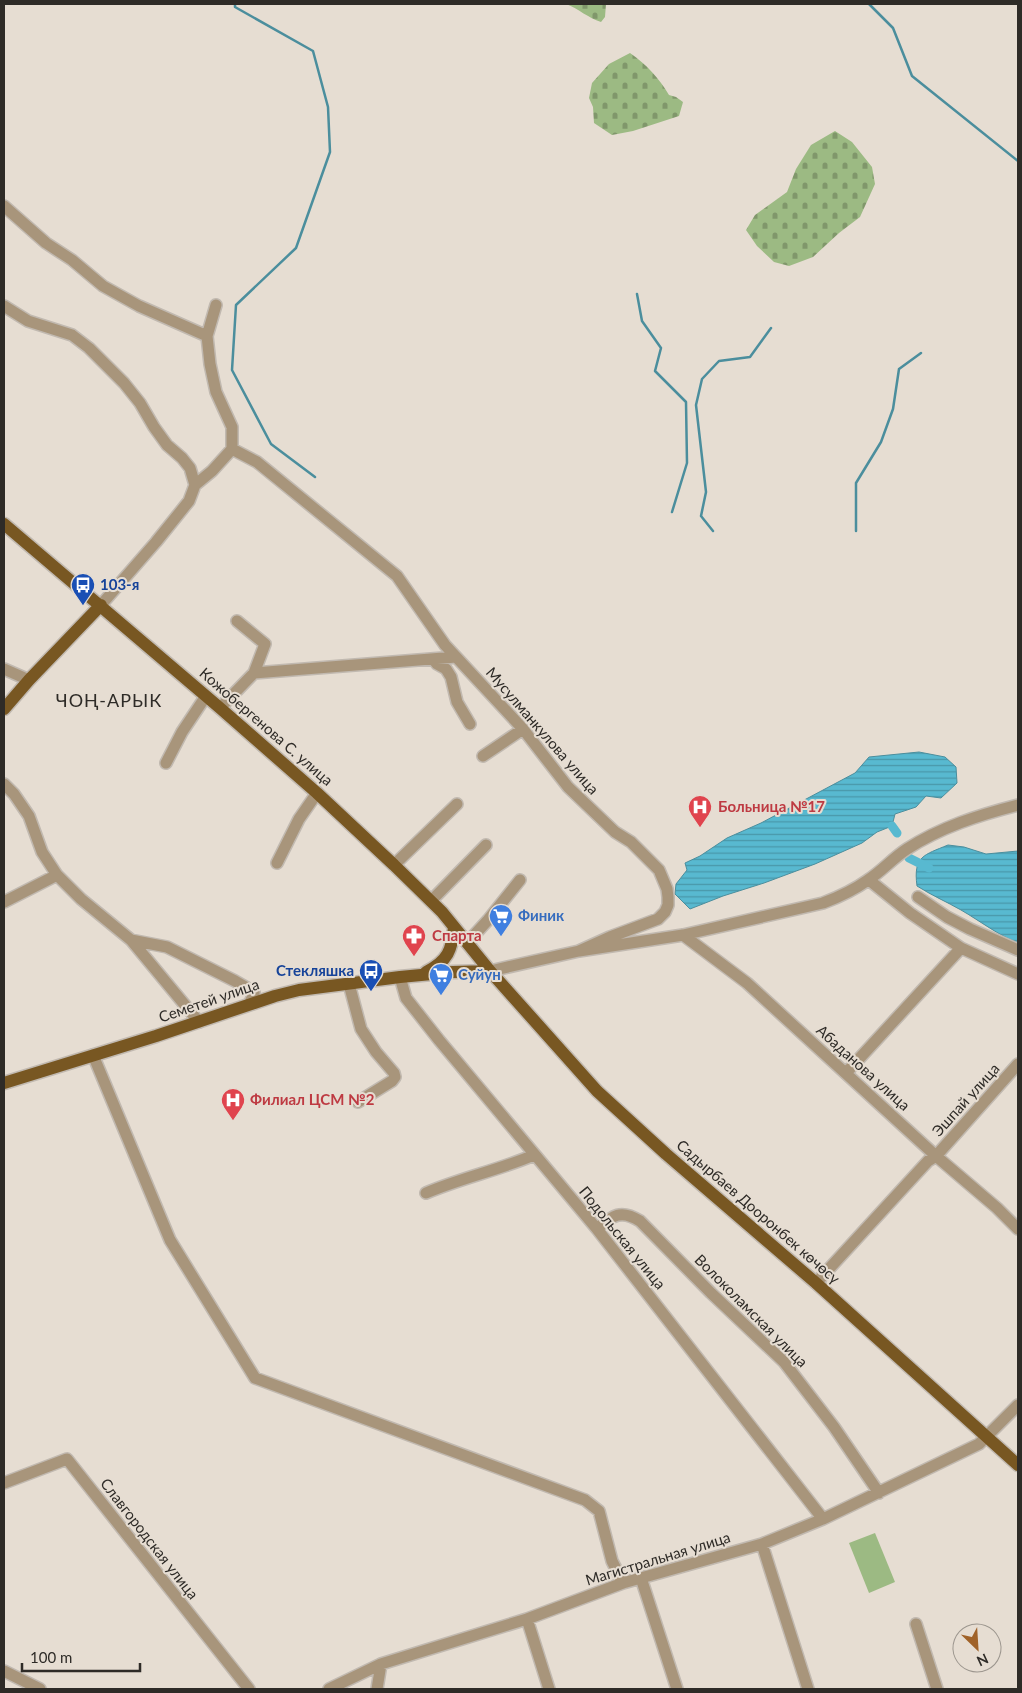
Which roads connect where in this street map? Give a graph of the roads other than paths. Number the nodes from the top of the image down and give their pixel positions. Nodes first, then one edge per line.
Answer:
1 (4, 206) edge
2 (216, 305) dead end
3 (4, 306) edge
4 (207, 336) junction
5 (232, 449) junction
6 (195, 486) junction
7 (4, 524) edge
8 (101, 606) junction
9 (237, 621) dead end
10 (456, 657) junction
11 (433, 659) junction
12 (4, 669) edge
13 (254, 673) junction
14 (29, 680) junction
15 (206, 696) junction
16 (220, 708) junction
17 (4, 709) edge
18 (470, 724) dead end
19 (523, 729) junction
20 (483, 756) dead end
21 (166, 763) dead end
22 (4, 784) edge
23 (317, 793) junction
24 (456, 804) dead end
25 (1018, 805) edge
26 (486, 845) dead end
27 (277, 863) dead end
28 (394, 864) junction
29 (57, 875) junction
30 (520, 880) dead end
31 (869, 880) junction
32 (918, 897) dead end
33 (431, 901) junction
34 (4, 902) edge
35 (454, 926) junction
36 (683, 935) junction
37 (131, 940) junction
38 (467, 942) junction
39 (961, 948) junction
40 (1018, 950) edge
41 (579, 951) junction
42 (490, 971) junction
43 (1018, 974) edge
44 (419, 976) junction
45 (400, 977) junction
46 (349, 984) junction
47 (252, 1004) junction
48 (199, 1022) junction
49 (93, 1055) junction
50 (1017, 1069) edge
51 (846, 1073) junction
52 (4, 1083) edge
53 (358, 1102) dead end
54 (534, 1155) junction
55 (936, 1156) junction
56 (426, 1194) dead end
57 (597, 1229) junction
58 (1018, 1229) edge
59 (816, 1284) junction
60 (1018, 1405) edge
61 (987, 1436) junction
62 (1018, 1465) edge
63 (4, 1483) edge
64 (879, 1493) junction
65 (823, 1519) junction
66 (762, 1544) junction
67 (642, 1578) junction
68 (623, 1583) junction
69 (527, 1619) junction
70 (916, 1624) dead end
71 (381, 1664) junction
72 (4, 1671) edge
73 (40, 1689) edge
74 (249, 1689) edge
75 (329, 1689) edge
76 (377, 1689) edge
77 (549, 1689) edge
78 (677, 1689) edge
79 (808, 1689) edge
80 (937, 1689) edge

1 - 4 street
2 - 4 street
3 - 6 street
4 - 5 street
5 - 6 street
5 - 10 street, Мусулманкулова улица
6 - 8 street
7 - 8 main road, Кожобергенова С. улица
8 - 14 main road
8 - 15 main road, Кожобергенова С. улица
9 - 13 street
10 - 11 street
10 - 19 street, Мусулманкулова улица
11 - 13 street
11 - 18 street
12 - 14 street
13 - 16 street
14 - 17 main road
15 - 16 main road, Кожобергенова С. улица
15 - 21 street
16 - 23 main road, Кожобергенова С. улица
19 - 20 street
19 - 41 street, Мусулманкулова улица
22 - 29 street
23 - 27 street
23 - 28 main road, Кожобергенова С. улица
24 - 28 street
25 - 31 street
26 - 33 street
28 - 33 main road, Кожобергенова С. улица
29 - 34 street
29 - 37 street
30 - 38 street
31 - 36 street
31 - 39 street
32 - 40 street
33 - 35 main road, Кожобергенова С. улица
35 - 38 main road, Кожобергенова С. улица
35 - 44 main road
36 - 41 street
36 - 51 street, Абаданова улица
37 - 47 street
37 - 48 street
38 - 42 main road, Кожобергенова С. улица
39 - 43 street
39 - 51 street
41 - 42 street
42 - 44 main road, Семетей улица
42 - 59 main road, Садырбаев Дооронбек көчөсү
44 - 45 main road, Семетей улица
45 - 46 main road, Семетей улица
45 - 54 street, Подольская улица
46 - 47 main road, Семетей улица
46 - 53 street
47 - 48 main road, Семетей улица
48 - 49 main road, Семетей улица
49 - 52 main road, Семетей улица
49 - 68 street
50 - 55 street, Эшпай улица
51 - 55 street, Абаданова улица
54 - 56 street
54 - 57 street, Подольская улица
55 - 58 street, Абаданова улица
55 - 59 street, Эшпай улица
57 - 64 street, Волоколамская улица
57 - 65 street, Подольская улица
59 - 61 main road, Садырбаев Дооронбек көчөсү
60 - 61 street, Магистральная улица
61 - 62 main road, Садырбаев Дооронбек көчөсү
61 - 64 street, Магистральная улица
63 - 74 street, Славгородская улица
64 - 65 street, Магистральная улица
65 - 66 street, Магистральная улица
66 - 67 street, Магистральная улица
66 - 79 street
67 - 68 street, Магистральная улица
67 - 78 street
68 - 69 street, Магистральная улица
69 - 71 street, Магистральная улица
69 - 77 street
70 - 80 street
71 - 75 street, Магистральная улица
71 - 76 street
72 - 73 street

